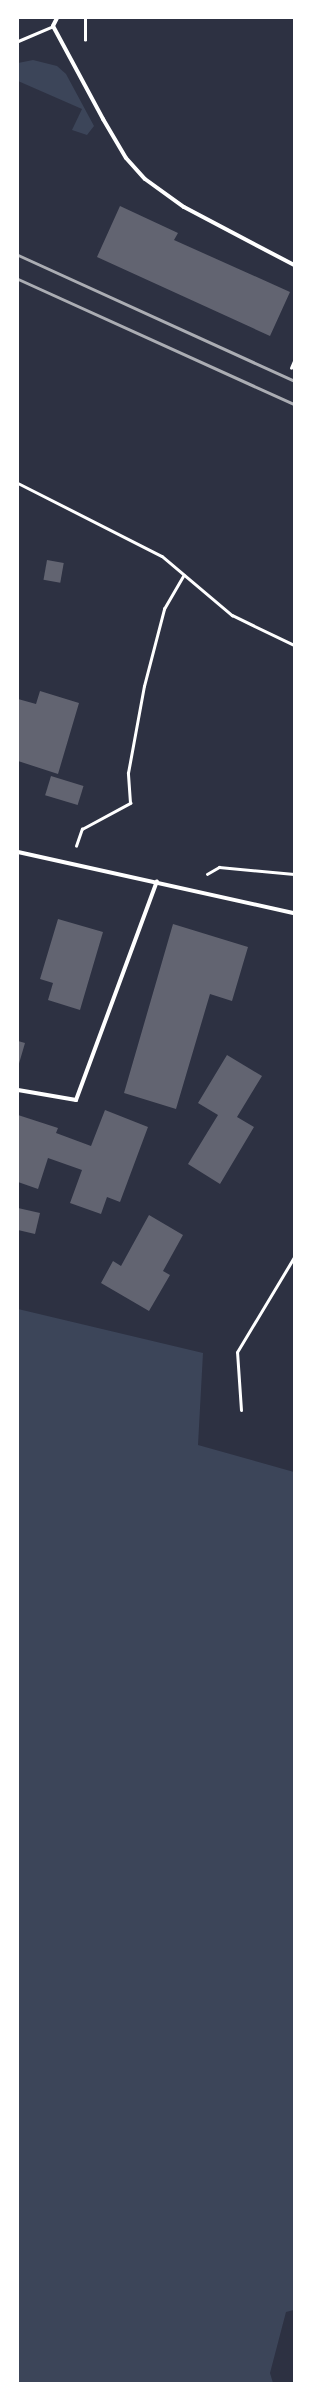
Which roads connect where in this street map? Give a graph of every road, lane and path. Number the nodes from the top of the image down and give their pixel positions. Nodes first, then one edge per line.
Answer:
1 (57, 18) edge
2 (85, 18) edge
3 (53, 26) junction
4 (18, 41) edge
5 (85, 45) dead end
6 (294, 265) edge
7 (294, 361) edge
8 (291, 368) dead end
9 (18, 483) edge
10 (184, 575) junction
11 (294, 645) edge
12 (18, 852) edge
13 (70, 863) junction
14 (294, 874) edge
15 (157, 881) junction
16 (202, 891) junction
17 (294, 913) edge
18 (18, 1090) edge
19 (294, 1257) edge
20 (242, 1410) dead end

1 - 3 street
2 - 5 path
3 - 4 lane
3 - 6 street
7 - 8 path
9 - 10 path
10 - 11 path
10 - 13 path
12 - 13 street
13 - 15 street
14 - 16 path
15 - 16 street
15 - 18 street
16 - 17 street
19 - 20 lane

